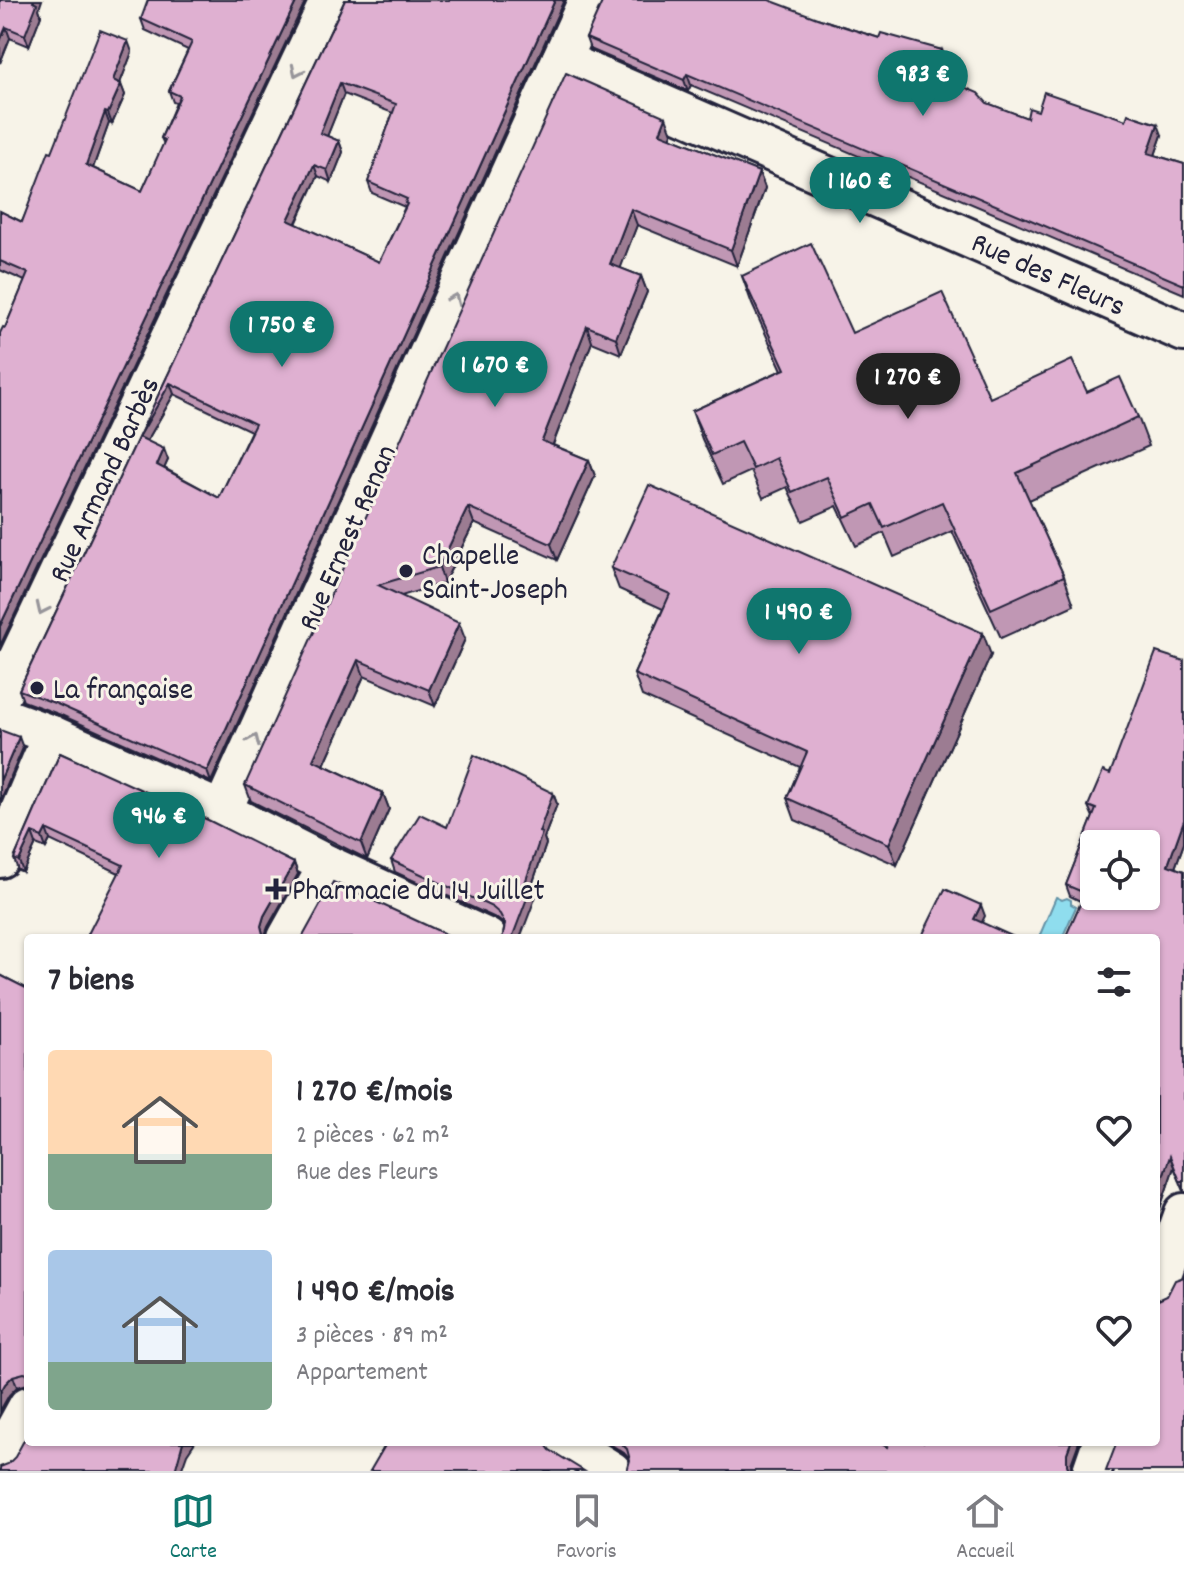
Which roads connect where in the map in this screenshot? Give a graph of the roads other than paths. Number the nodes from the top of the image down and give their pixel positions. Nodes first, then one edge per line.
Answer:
1 (330, 0) edge
2 (588, 0) edge
3 (561, 60) junction
4 (1184, 332) edge
5 (0, 697) edge
6 (0, 716) edge
7 (52, 735) junction
8 (222, 811) junction
9 (0, 858) edge
10 (328, 865) junction
11 (289, 934) edge
12 (478, 934) edge
13 (1184, 1213) edge
14 (1170, 1251) edge
15 (1160, 1280) edge
16 (24, 1413) edge
17 (572, 1446) edge
18 (1101, 1446) edge
19 (0, 1457) edge
20 (612, 1471) edge
21 (1092, 1471) edge

1 -> 5 street, Rue Armand Barbès
2 - 3 street, Rue Ernest Renan
3 - 4 street, Rue des Fleurs
8 -> 3 street, Rue Ernest Renan
6 - 7 street
7 - 8 street
7 - 9 street
8 - 10 street
10 - 11 street
10 - 12 street
13 - 14 street
14 - 15 street
16 - 19 street
17 - 20 street
18 - 21 street

